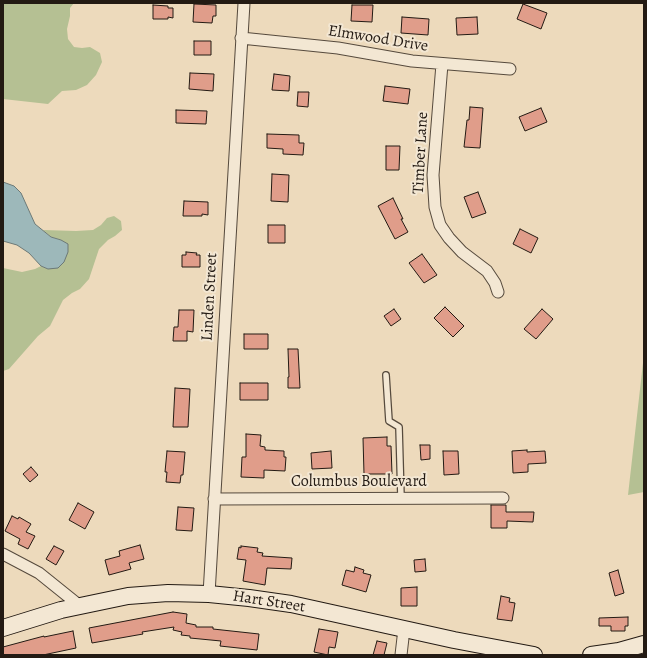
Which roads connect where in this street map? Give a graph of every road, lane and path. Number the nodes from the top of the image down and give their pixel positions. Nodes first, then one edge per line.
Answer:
1 (244, 3) edge
2 (241, 38) junction
3 (442, 64) junction
4 (510, 69) dead end
5 (498, 292) dead end
6 (386, 375) dead end
7 (401, 498) junction
8 (503, 498) dead end
9 (214, 499) junction
10 (3, 554) edge
11 (209, 594) junction
12 (80, 606) junction
13 (3, 628) edge
14 (404, 629) junction
15 (644, 644) edge
16 (401, 655) edge
17 (534, 655) edge
18 (591, 655) edge

1 - 2 street, Linden Street
2 - 3 street, Elmwood Drive
2 - 9 street, Linden Street
3 - 4 street, Elmwood Drive
3 - 5 street, Timber Lane
6 - 7 lane
7 - 8 street, Columbus Boulevard
7 - 9 street, Columbus Boulevard
9 - 11 street, Linden Street
10 - 12 street
11 - 12 main road, Hart Street
11 - 14 main road, Hart Street
12 - 13 main road, Hart Street
14 - 16 street
14 - 17 main road, Hart Street
15 - 18 main road

